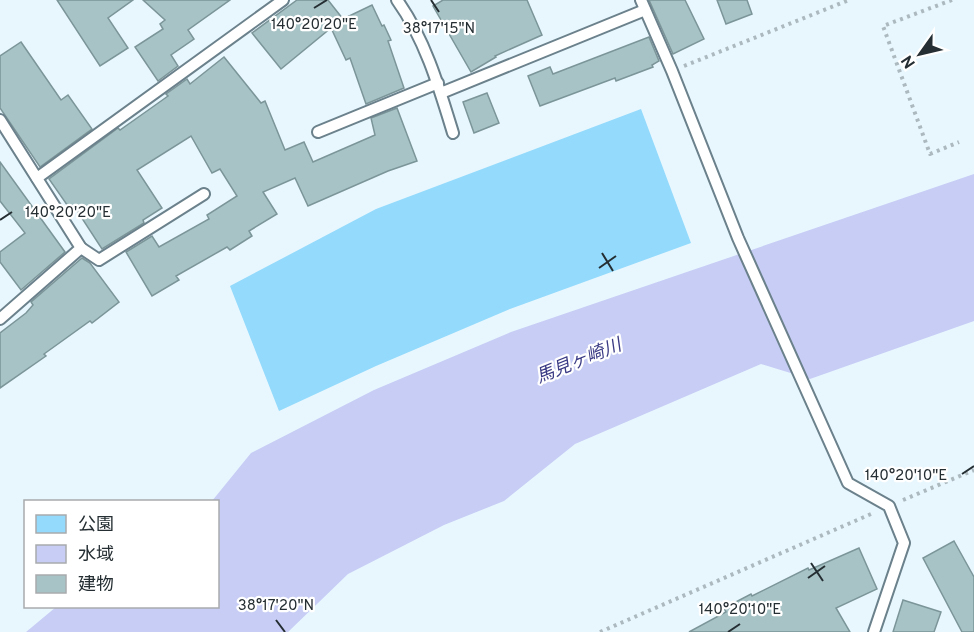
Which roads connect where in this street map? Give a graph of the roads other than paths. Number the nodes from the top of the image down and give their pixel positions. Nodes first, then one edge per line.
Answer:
1 (283, 0) edge
2 (397, 0) edge
3 (643, 5) edge
4 (440, 88) junction
5 (0, 120) edge
6 (318, 132) dead end
7 (453, 133) dead end
8 (37, 178) junction
9 (204, 194) dead end
10 (81, 248) junction
11 (0, 320) edge
12 (874, 632) edge

1 - 8 lane
2 - 4 lane
3 - 4 lane
3 - 12 lane
4 - 6 lane
4 - 7 lane
5 - 8 lane
8 - 10 lane
9 - 10 lane
10 - 11 lane

